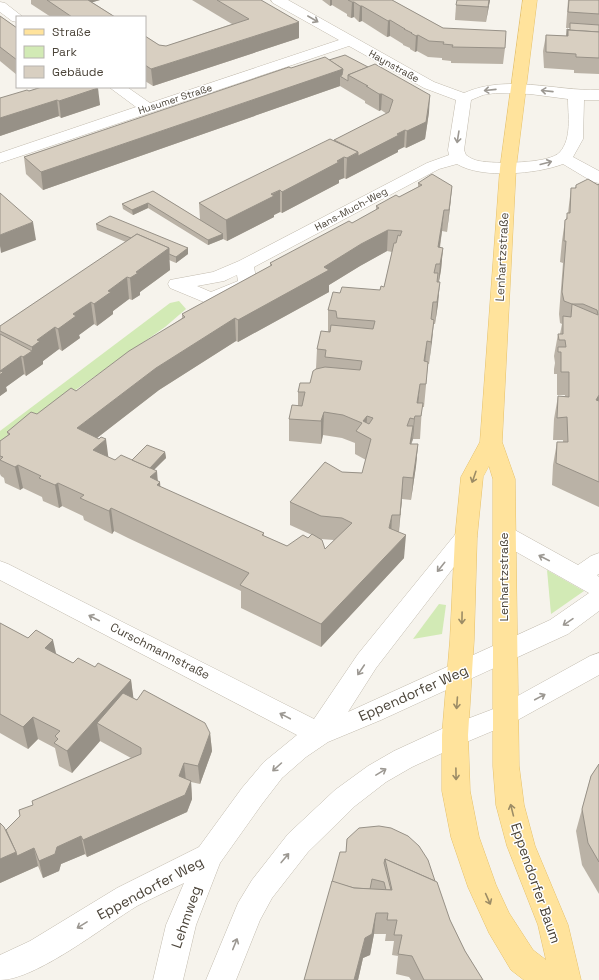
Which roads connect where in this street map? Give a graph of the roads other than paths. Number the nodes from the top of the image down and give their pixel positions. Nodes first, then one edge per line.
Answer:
1 (279, 0) edge
2 (530, 0) edge
3 (0, 6) edge
4 (16, 17) edge
5 (350, 40) junction
6 (118, 88) edge
7 (518, 89) junction
8 (576, 95) junction
9 (599, 95) edge
10 (464, 98) junction
11 (147, 108) junction
12 (0, 158) edge
13 (458, 158) junction
14 (564, 158) junction
15 (508, 168) junction
16 (599, 178) edge
17 (245, 265) dead end
18 (491, 442) junction
19 (505, 535) junction
20 (466, 537) junction
21 (599, 562) edge
22 (0, 570) edge
23 (579, 576) junction
24 (599, 588) edge
25 (599, 598) edge
26 (504, 653) junction
27 (599, 663) edge
28 (459, 671) junction
29 (505, 715) junction
30 (319, 734) junction
31 (455, 735) junction
32 (209, 856) junction
33 (0, 970) edge
34 (168, 980) edge
35 (220, 980) edge
36 (548, 980) edge
37 (566, 980) edge

1 -> 5 street, Haynstraße
2 - 7 main road, Lenhartzstraße
3 - 4 street
5 - 10 street, Haynstraße
5 - 11 street, Husumer Straße
6 - 11 street
8 -> 7 street
7 -> 10 street
7 - 15 main road, Lenhartzstraße
8 - 9 street
8 - 14 street
10 -> 13 street
11 - 12 street, Husumer Straße
13 - 15 street
13 - 17 street, Hans-Much-Weg
15 -> 14 street
14 - 16 street
15 - 18 main road, Lenhartzstraße
18 - 19 main road, Lenhartzstraße
18 -> 20 main road, Lenhartzstraße
23 -> 19 street
19 - 26 main road, Lenhartzstraße
20 -> 28 main road, Lenhartzstraße
20 -> 30 street
21 - 23 street
30 -> 22 street, Curschmannstraße
23 - 24 street
25 -> 26 street, Eppendorfer Weg
26 - 28 street, Eppendorfer Weg
26 - 29 main road, Lenhartzstraße
29 -> 27 street
28 - 30 street, Eppendorfer Weg
28 -> 31 main road
29 - 31 street
37 -> 29 main road, Eppendorfer Baum
30 -> 32 street, Eppendorfer Weg
35 -> 31 street
31 -> 36 main road
32 -> 33 street, Eppendorfer Weg
32 - 34 street, Lehmweg

